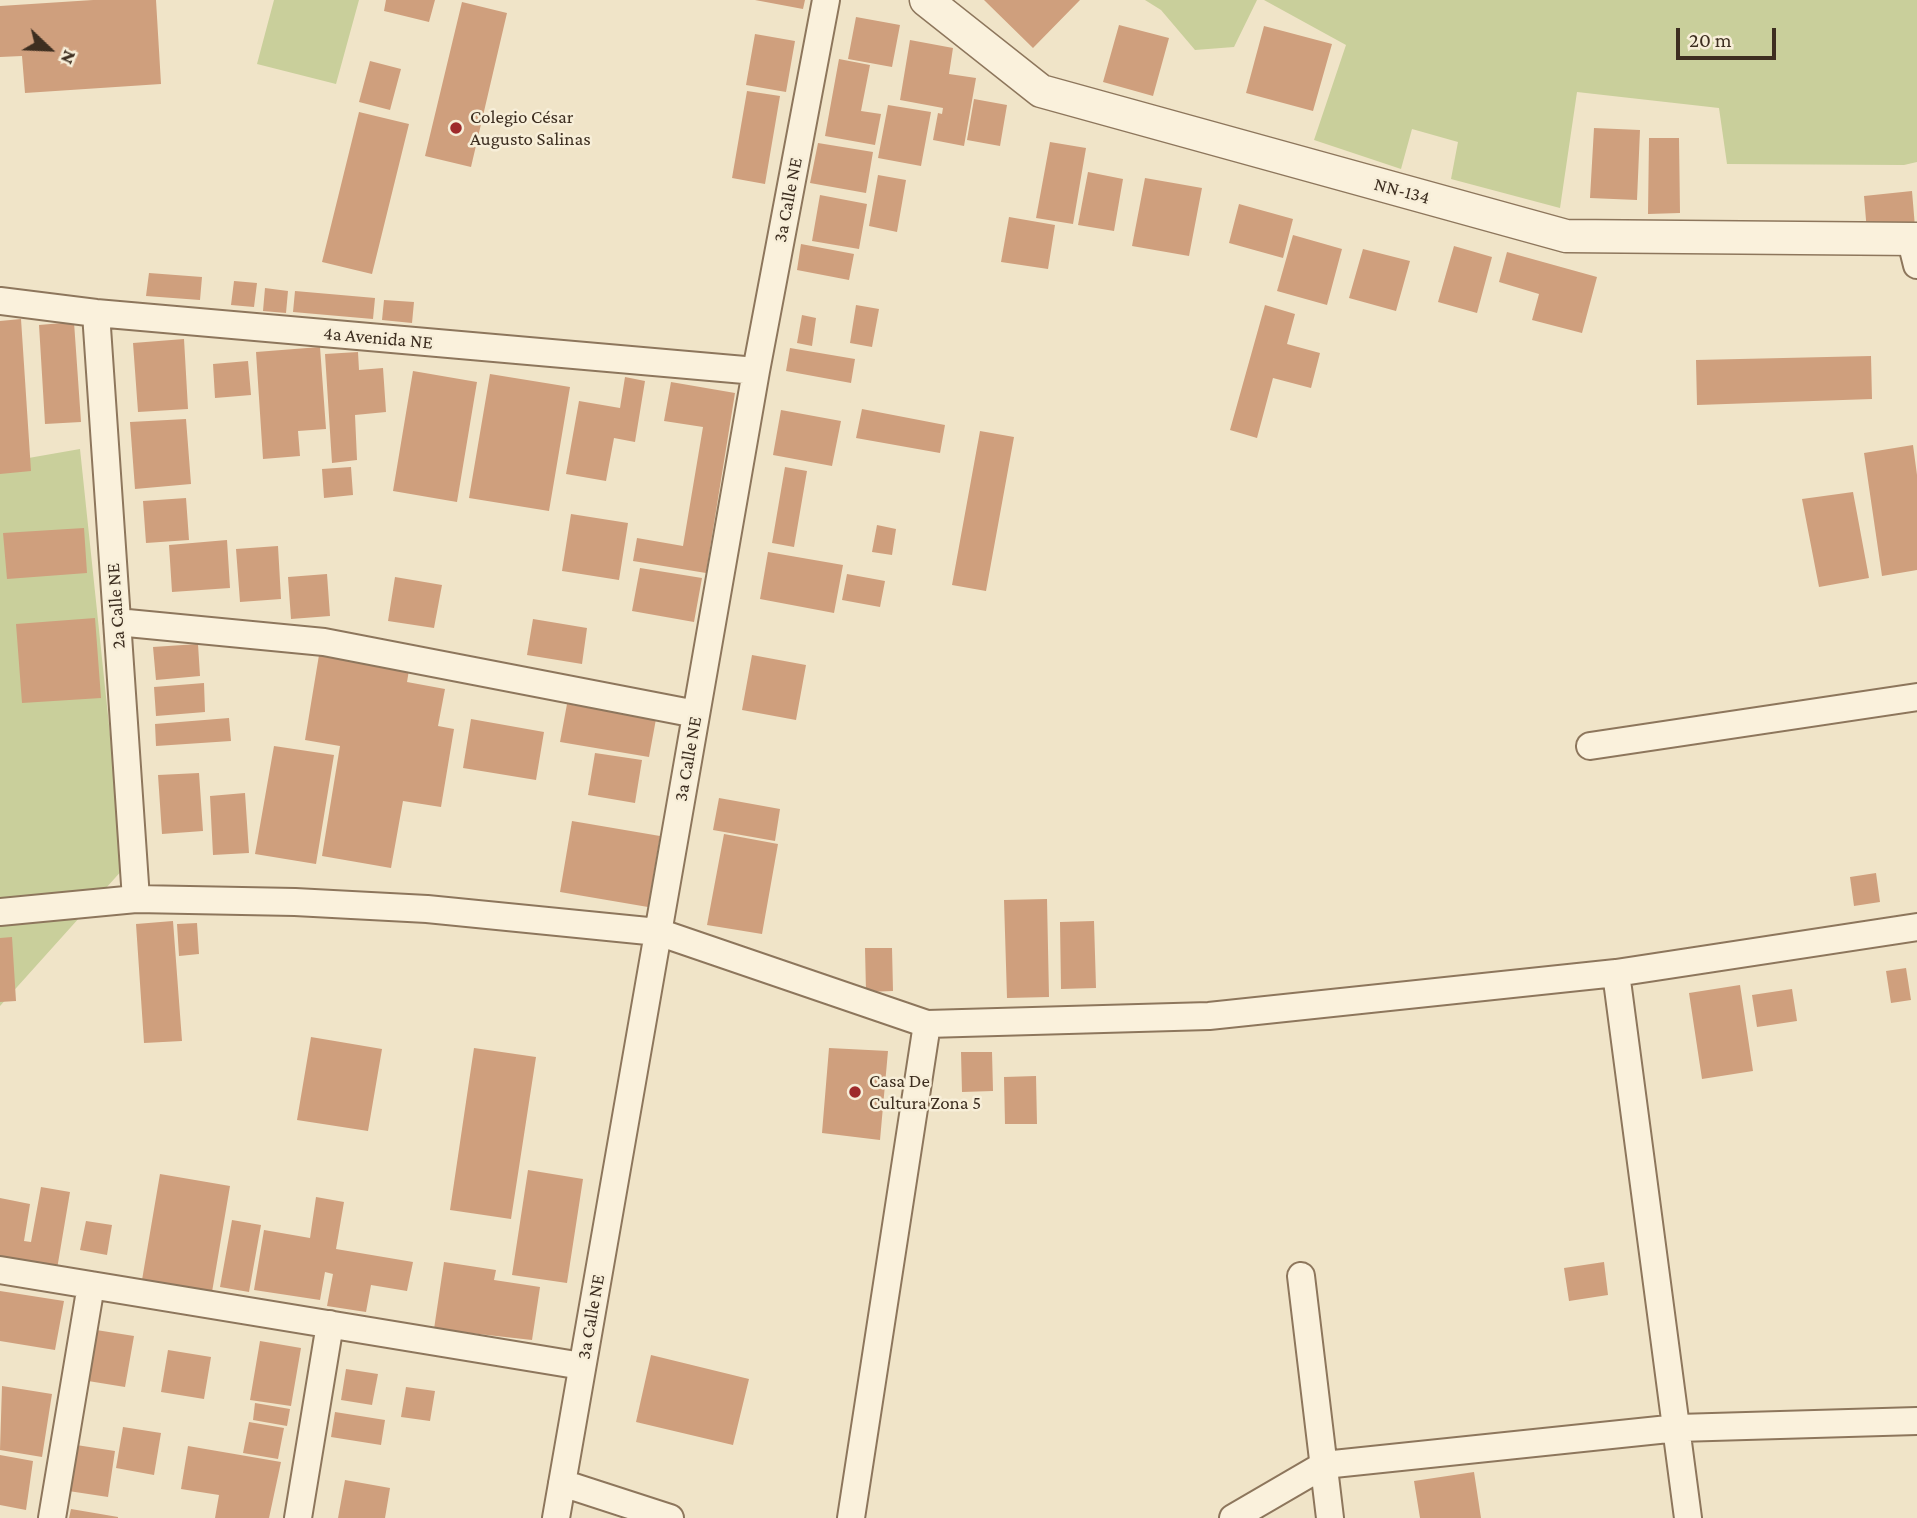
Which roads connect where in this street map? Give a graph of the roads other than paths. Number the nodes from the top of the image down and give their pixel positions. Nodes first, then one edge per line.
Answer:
1 (826, 0) edge
2 (926, 0) edge
3 (1915, 248) edge
4 (0, 301) edge
5 (96, 313) junction
6 (756, 371) junction
7 (117, 622) junction
8 (1917, 696) edge
9 (696, 714) junction
10 (1590, 746) dead end
11 (136, 899) junction
12 (0, 912) edge
13 (1917, 927) edge
14 (658, 932) junction
15 (1616, 973) junction
16 (927, 1024) junction
17 (0, 1270) edge
18 (1301, 1276) dead end
19 (92, 1285) junction
20 (330, 1325) junction
21 (582, 1366) junction
22 (1917, 1421) edge
23 (1678, 1428) junction
24 (1324, 1465) junction
25 (562, 1483) junction
26 (52, 1518) edge
27 (298, 1518) edge
28 (556, 1518) edge
29 (670, 1518) edge
30 (851, 1518) edge
31 (1233, 1518) edge
32 (1330, 1518) edge
33 (1688, 1518) edge

1 - 6 street, 3a Calle NE
2 - 3 street, NN-134 / NN-134
4 - 5 street, 4a Avenida NE
5 - 6 street, 4a Avenida NE
5 - 7 street, 2a Calle NE
6 - 9 street, 3a Calle NE
7 - 9 street
7 - 11 street, 2a Calle NE
8 - 10 street
9 - 14 street, 3a Calle NE
11 - 12 street
11 - 14 street
13 - 15 street
14 - 16 street
14 - 21 street, 3a Calle NE
15 - 16 street
15 - 23 street
16 - 30 street
17 - 19 street
18 - 24 street
19 - 20 street
19 - 26 street
20 - 21 street
20 - 27 street
21 - 25 street, 3a Calle NE
22 - 23 street
23 - 24 street
23 - 33 street
24 - 31 street
24 - 32 street
25 - 28 street, 3a Calle NE
25 - 29 street

